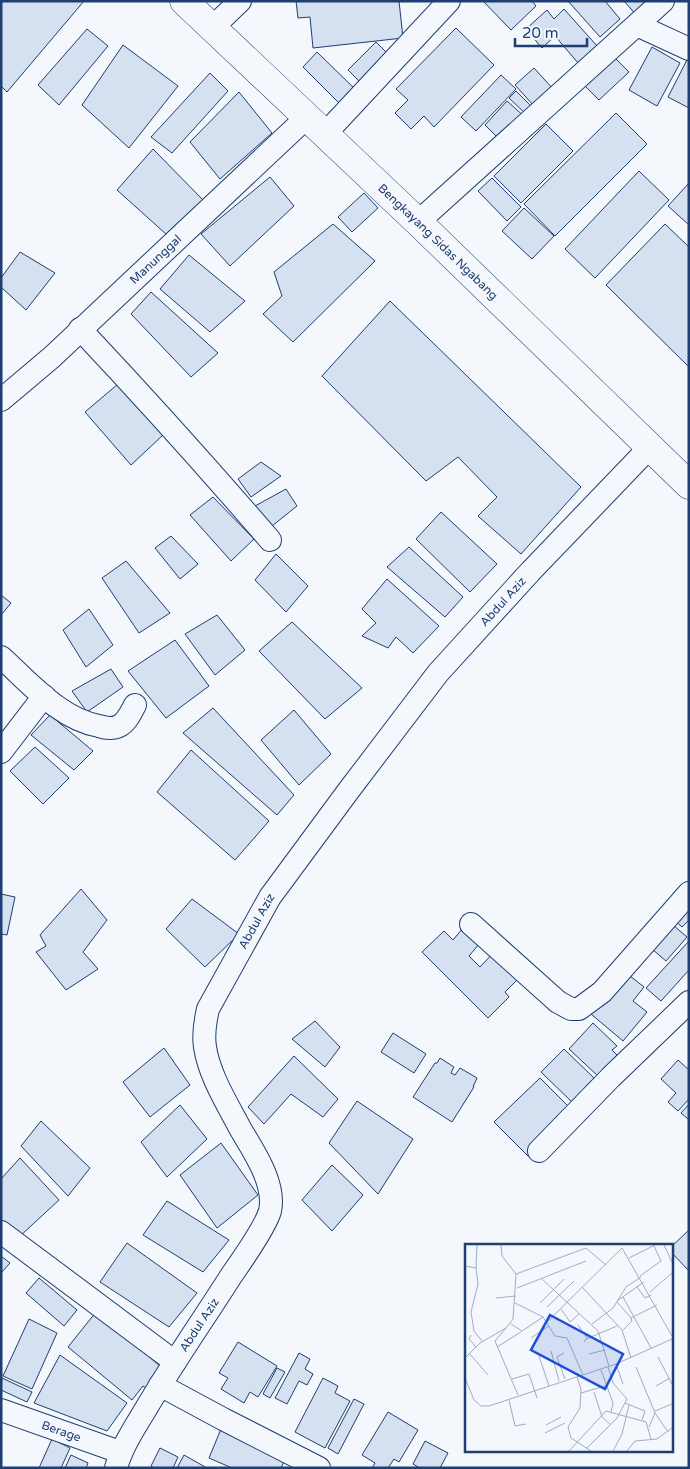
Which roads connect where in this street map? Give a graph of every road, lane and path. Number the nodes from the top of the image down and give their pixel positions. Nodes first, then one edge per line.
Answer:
1 (184, 1) edge
2 (240, 1) edge
3 (449, 1) edge
4 (663, 1) edge
5 (637, 25) junction
6 (213, 27) junction
7 (689, 49) edge
8 (316, 126) junction
9 (418, 222) junction
10 (80, 329) junction
11 (1, 400) edge
12 (649, 448) junction
13 (689, 486) edge
14 (270, 540) dead end
15 (1, 658) edge
16 (44, 696) junction
17 (135, 705) dead end
18 (1, 752) edge
19 (689, 893) edge
20 (471, 924) dead end
21 (689, 1002) edge
22 (539, 1151) dead end
23 (1, 1232) edge
24 (175, 1362) junction
25 (160, 1384) junction
26 (1, 1410) edge
27 (118, 1460) edge
28 (319, 1468) edge

1 - 6 highway, Bengkayang Sidas Ngabang
2 - 6 street
3 - 8 street, Manunggal
4 - 5 street
5 - 7 street
5 - 9 street
6 - 8 highway, Bengkayang Sidas Ngabang
8 - 9 highway, Bengkayang Sidas Ngabang
8 - 10 street, Manunggal
9 - 12 highway, Bengkayang Sidas Ngabang
10 - 11 street, Manunggal
10 - 14 street
12 - 13 highway, Bengkayang Sidas Ngabang
12 - 24 street, Abdul Aziz
15 - 16 street
16 - 17 street
16 - 18 street
19 - 20 street
21 - 22 street
23 - 24 street
24 - 25 street, Abdul Aziz
25 - 27 street, Abdul Aziz
25 - 28 street
26 - 27 street, Berage

